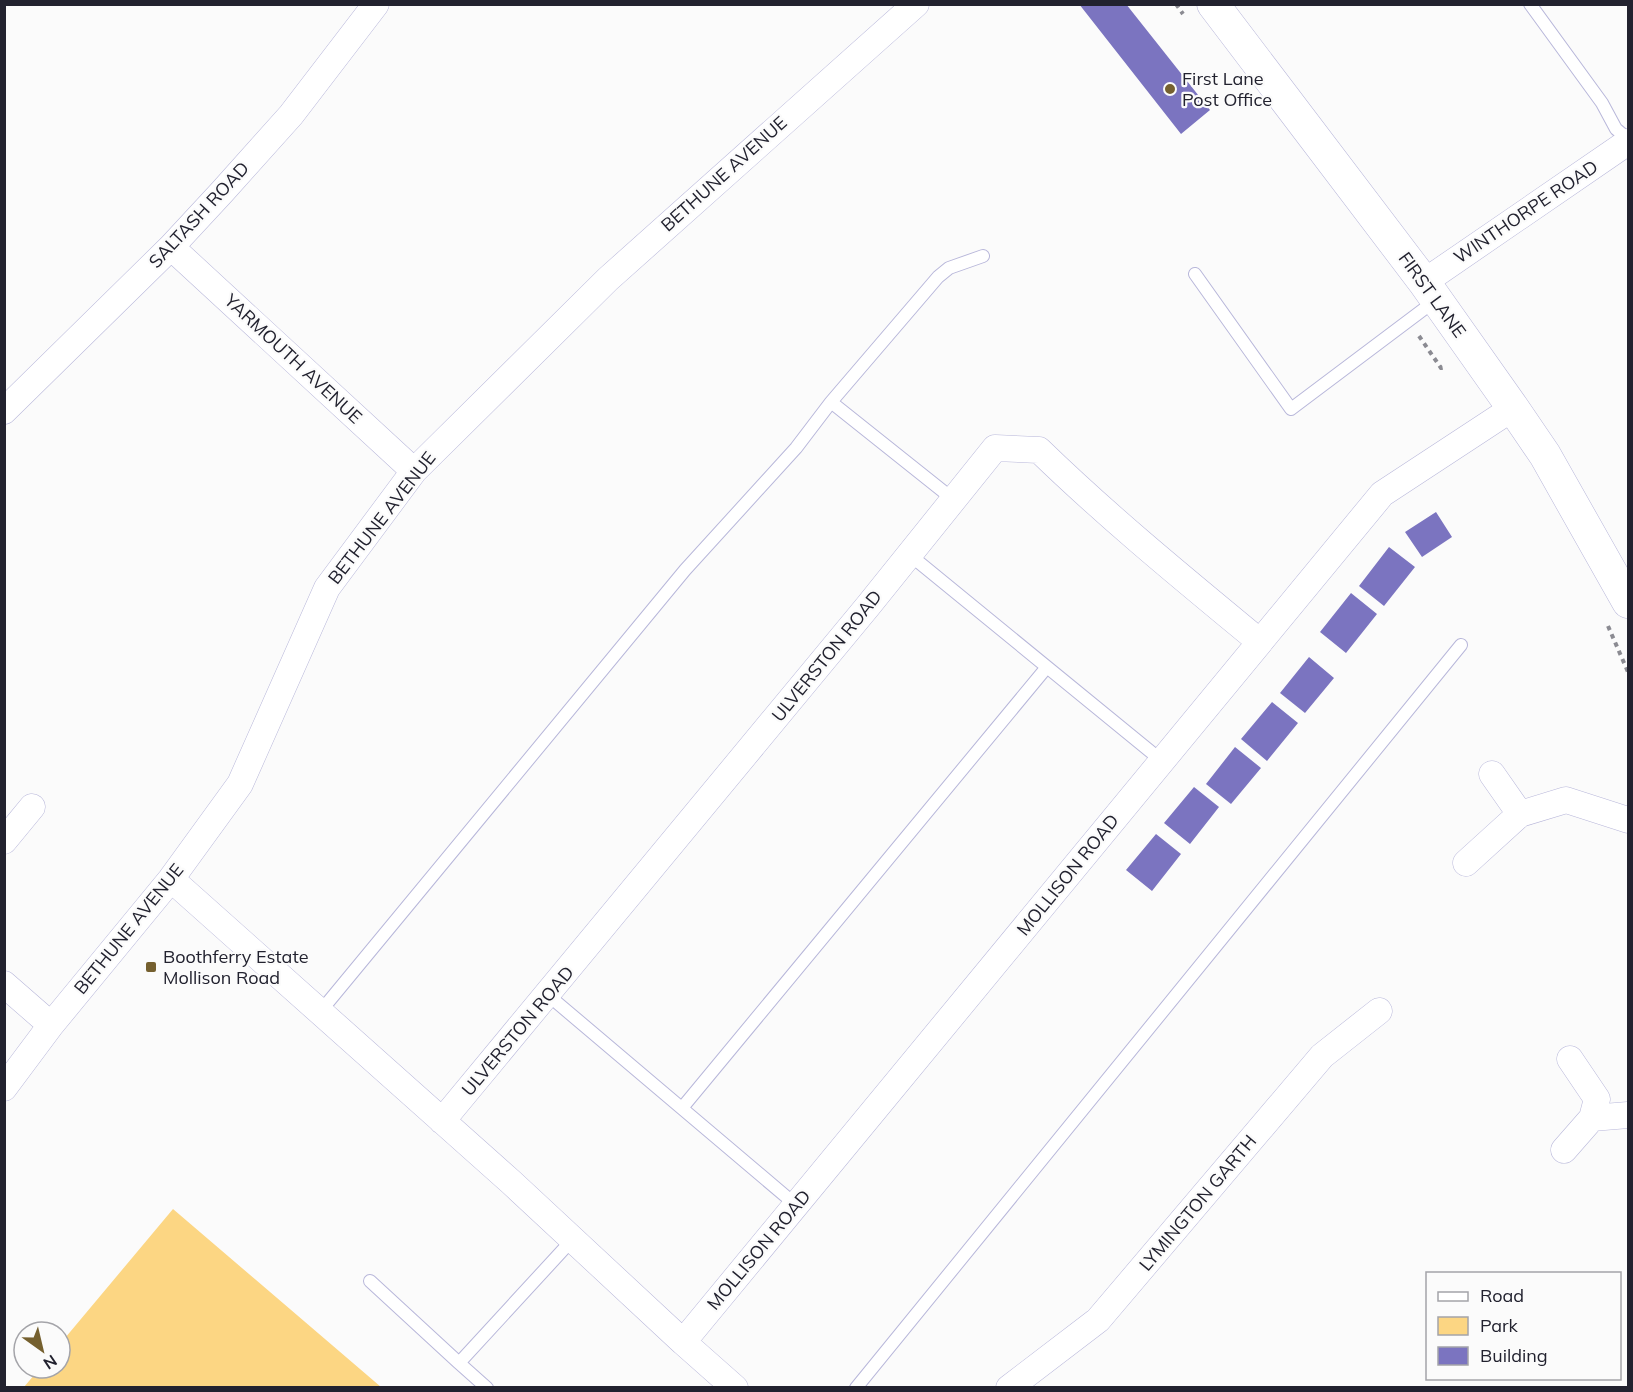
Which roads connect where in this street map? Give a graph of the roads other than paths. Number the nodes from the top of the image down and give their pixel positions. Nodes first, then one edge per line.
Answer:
1 (376, 4) edge
2 (916, 4) edge
3 (1213, 4) edge
4 (1530, 4) edge
5 (1629, 141) edge
6 (171, 246) junction
7 (983, 256) dead end
8 (1195, 274) dead end
9 (1430, 291) junction
10 (831, 402) junction
11 (1513, 408) junction
12 (4, 411) edge
13 (414, 471) junction
14 (954, 500) junction
15 (910, 555) junction
16 (1629, 602) edge
17 (1267, 634) junction
18 (1461, 645) dead end
19 (1047, 666) junction
20 (1162, 761) junction
21 (1492, 774) dead end
22 (32, 807) dead end
23 (1520, 814) junction
24 (1629, 820) edge
25 (4, 841) edge
26 (1466, 863) dead end
27 (171, 879) junction
28 (4, 984) edge
29 (548, 995) junction
30 (1379, 1011) dead end
31 (320, 1012) junction
32 (51, 1025) junction
33 (1570, 1059) dead end
34 (4, 1088) edge
35 (682, 1108) junction
36 (1629, 1115) edge
37 (1592, 1118) junction
38 (442, 1121) junction
39 (1564, 1150) dead end
40 (796, 1205) junction
41 (573, 1239) junction
42 (370, 1281) dead end
43 (683, 1342) junction
44 (459, 1363) junction
45 (487, 1388) edge
46 (735, 1388) edge
47 (856, 1388) edge
48 (1009, 1388) edge

1 - 6 street, SALTASH ROAD
2 - 13 street, BETHUNE AVENUE
3 - 9 street, FIRST LANE
4 - 5 lane
5 - 9 street, WINTHORPE ROAD
6 - 12 street, SALTASH ROAD
6 - 13 street, YARMOUTH AVENUE
7 - 10 lane
8 - 9 lane
9 - 11 street, FIRST LANE
10 - 14 lane
10 - 31 lane
11 - 16 street, FIRST LANE
11 - 17 street, MOLLISON ROAD
13 - 27 street, BETHUNE AVENUE
14 - 15 street, ULVERSTON ROAD
14 - 17 street, ULVERSTON ROAD
15 - 19 lane
15 - 29 street, ULVERSTON ROAD
17 - 20 street, MOLLISON ROAD
18 - 47 lane
19 - 20 lane
19 - 35 lane
20 - 40 street, MOLLISON ROAD
21 - 23 street
22 - 25 street
23 - 24 street
23 - 26 street
27 - 31 street
27 - 32 street, BETHUNE AVENUE
28 - 32 street
29 - 35 lane
29 - 38 street, ULVERSTON ROAD
30 - 48 street, LYMINGTON GARTH
31 - 38 street
32 - 34 street, BETHUNE AVENUE
33 - 37 street
35 - 40 lane
36 - 37 street
37 - 39 street
38 - 41 street
40 - 43 street, MOLLISON ROAD
41 - 43 street
41 - 44 lane
42 - 44 lane
43 - 46 street
44 - 45 lane

